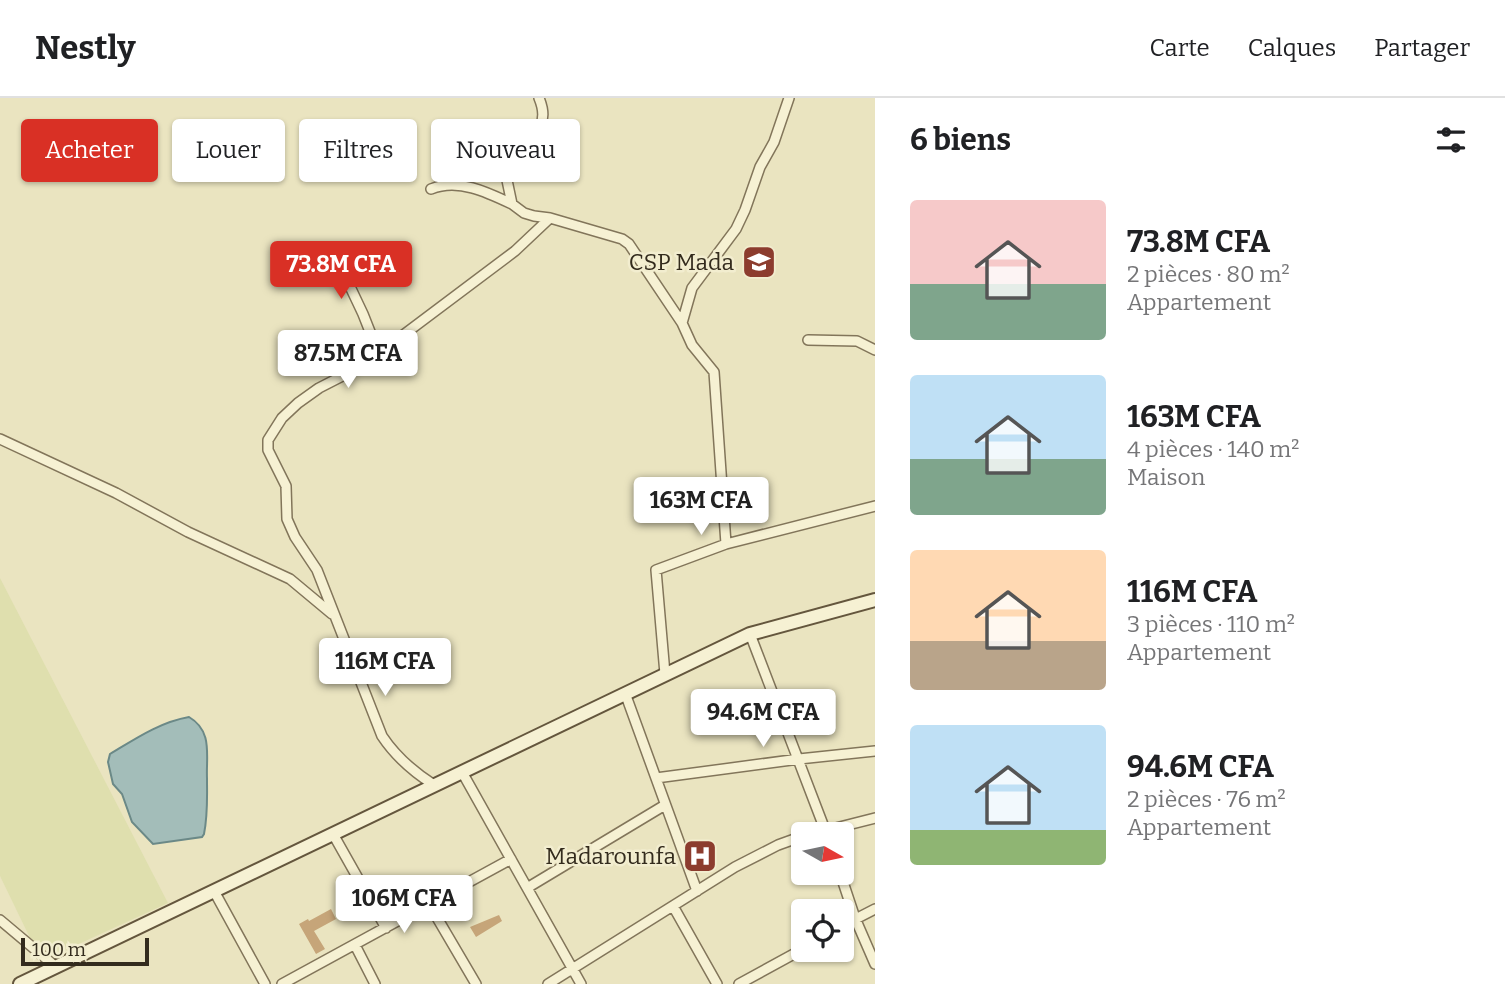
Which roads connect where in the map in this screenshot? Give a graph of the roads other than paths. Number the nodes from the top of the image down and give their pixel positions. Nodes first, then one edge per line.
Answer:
1 (539, 98) edge
2 (789, 98) edge
3 (431, 189) dead end
4 (512, 204) junction
5 (550, 218) junction
6 (338, 247) dead end
7 (682, 323) junction
8 (808, 340) dead end
9 (875, 349) edge
10 (378, 352) junction
11 (0, 439) edge
12 (875, 506) edge
13 (726, 544) junction
14 (875, 600) edge
15 (333, 615) junction
16 (750, 634) junction
17 (665, 674) junction
18 (625, 694) junction
19 (875, 751) edge
20 (799, 759) junction
21 (462, 772) junction
22 (656, 778) junction
23 (434, 785) junction
24 (665, 805) junction
25 (875, 818) edge
26 (822, 822) edge
27 (854, 824) edge
28 (333, 834) junction
29 (791, 840) edge
30 (511, 859) junction
31 (844, 886) edge
32 (527, 888) junction
33 (214, 891) junction
34 (697, 891) junction
35 (429, 904) junction
36 (673, 906) junction
37 (875, 909) edge
38 (855, 918) junction
39 (0, 920) edge
40 (386, 928) junction
41 (355, 945) junction
42 (791, 956) edge
43 (875, 964) edge
44 (56, 967) junction
45 (573, 970) junction
46 (20, 984) edge
47 (265, 984) edge
48 (282, 984) edge
49 (375, 984) edge
50 (476, 984) edge
51 (548, 984) edge
52 (581, 984) edge
53 (717, 984) edge
54 (739, 984) edge

1 - 4 street
2 - 7 street
3 - 4 street
4 - 5 street
5 - 7 street
5 - 10 street
6 - 10 street
7 - 13 street
8 - 9 street
10 - 15 street
11 - 15 street
12 - 13 street
13 - 17 street
14 - 16 street
15 - 23 street
16 - 17 street
16 - 20 street
17 - 18 street
18 - 21 street
18 - 22 street
19 - 20 street
20 - 22 street
20 - 26 street
21 - 23 street
21 - 30 street
22 - 24 street
23 - 28 street
24 - 32 street
24 - 34 street
25 - 27 street
28 - 33 street
28 - 40 street
29 - 34 street
30 - 32 street
30 - 35 street
31 - 38 street
32 - 45 street
33 - 44 street
33 - 47 street
34 - 36 street
35 - 40 street
35 - 50 street
36 - 45 street
36 - 53 street
37 - 38 street
38 - 43 street
39 - 44 street
40 - 41 street
41 - 48 street
41 - 49 street
42 - 54 street
44 - 46 street
45 - 51 street
45 - 52 street

